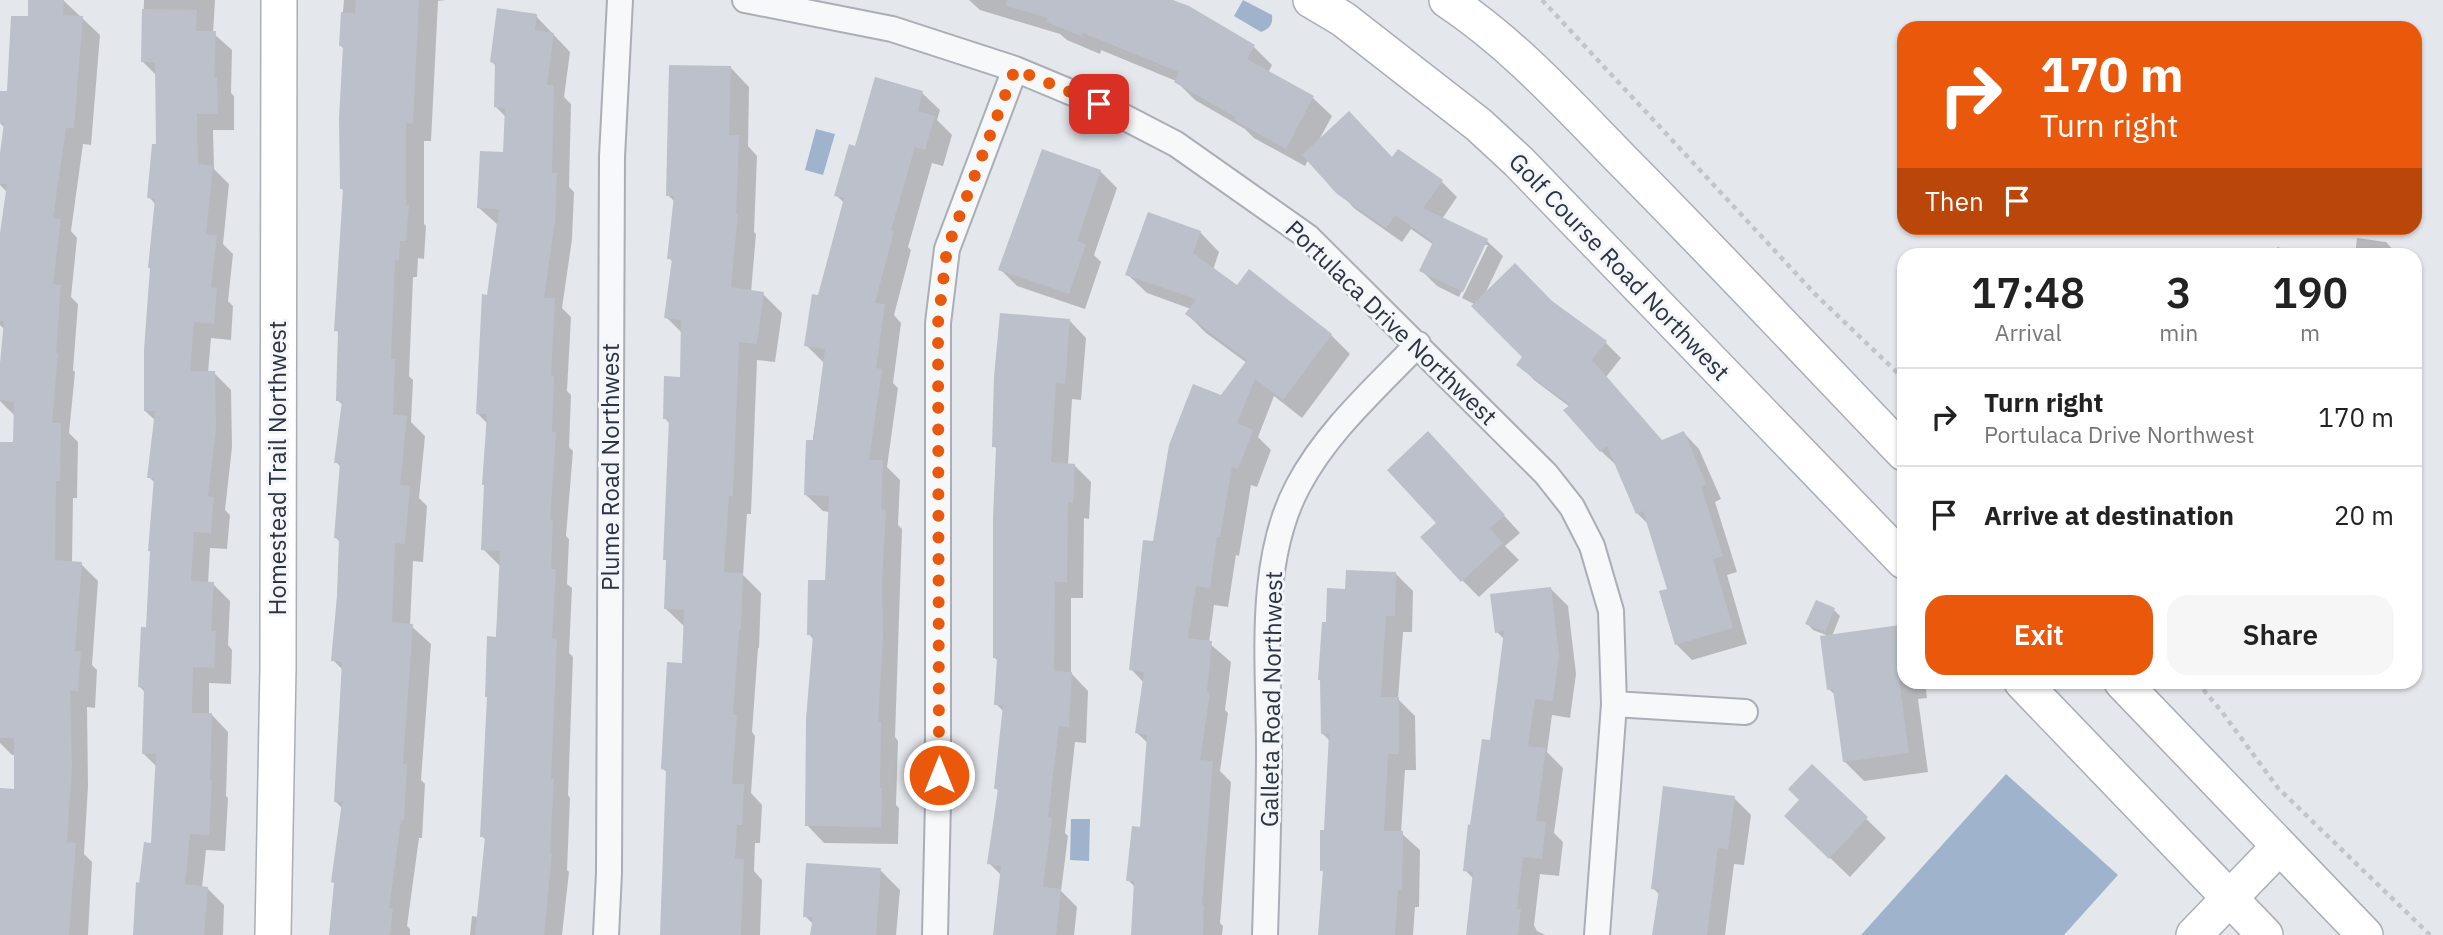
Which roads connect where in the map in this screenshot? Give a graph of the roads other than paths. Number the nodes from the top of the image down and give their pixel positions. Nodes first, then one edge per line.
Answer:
1 (279, 0) edge
2 (620, 0) edge
3 (745, 0) edge
4 (1311, 0) edge
5 (1447, 0) edge
6 (1015, 69) junction
7 (1418, 344) junction
8 (1897, 446) edge
9 (1897, 554) edge
10 (2029, 689) edge
11 (2129, 689) edge
12 (1614, 704) junction
13 (1745, 712) dead end
14 (2279, 847) junction
15 (2231, 899) junction
16 (273, 935) edge
17 (606, 935) edge
18 (935, 935) edge
19 (1265, 935) edge
20 (1597, 935) edge
21 (2194, 935) edge
22 (2265, 935) edge
23 (2365, 935) edge

1 - 16 main road, Homestead Trail Northwest
2 - 17 street, Plume Road Northwest
3 - 6 street, Portulaca Drive Northwest
4 - 9 main road, Golf Course Road Northwest
5 - 8 main road
6 - 7 street, Portulaca Drive Northwest
6 - 18 street
7 - 12 street, Portulaca Drive Northwest
7 - 19 street, Galleta Road Northwest
10 - 15 main road
11 - 14 main road
12 - 13 street
12 - 20 street, Portulaca Drive Northwest
14 - 15 main road
14 - 23 main road
15 - 21 main road
15 - 22 main road

